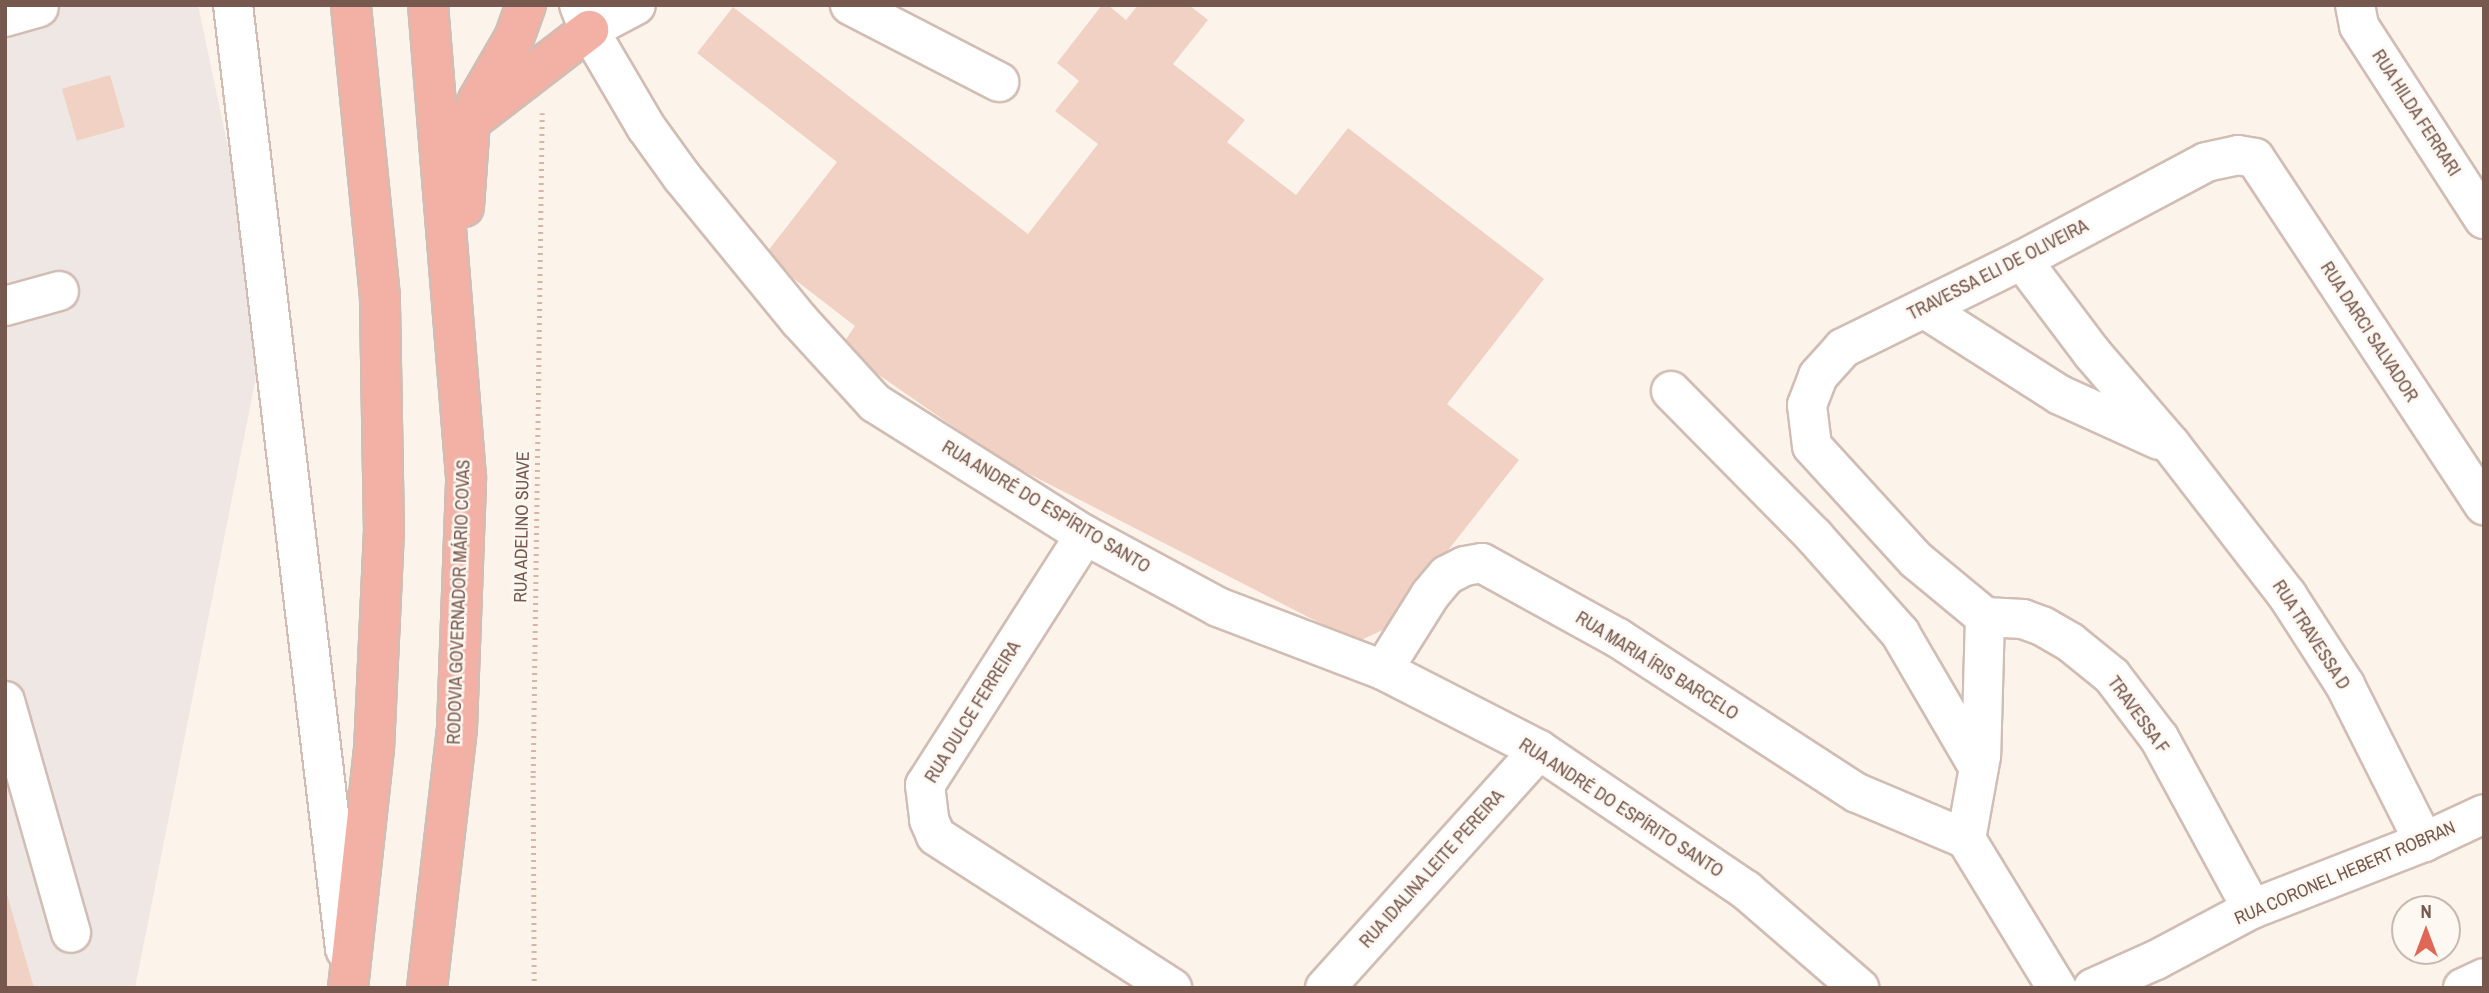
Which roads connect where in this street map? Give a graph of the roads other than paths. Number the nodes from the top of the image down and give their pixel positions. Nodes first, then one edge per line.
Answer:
1 (233, 5) edge
2 (351, 5) edge
3 (428, 5) edge
4 (526, 5) edge
5 (636, 5) edge
6 (850, 5) edge
7 (2355, 5) edge
8 (584, 18) edge
9 (999, 82) dead end
10 (470, 122) junction
11 (2255, 158) joint
12 (2484, 219) edge
13 (2022, 260) junction
14 (450, 271) junction
15 (60, 291) dead end
16 (5, 306) edge
17 (1925, 309) junction
18 (1671, 391) dead end
19 (2171, 445) junction
20 (2484, 506) edge
21 (1085, 535) junction
22 (1986, 617) junction
23 (1383, 670) junction
24 (5, 701) edge
25 (1539, 750) junction
26 (1979, 768) junction
27 (2484, 814) edge
28 (1966, 839) junction
29 (2424, 842) junction
30 (2252, 909) junction
31 (71, 933) dead end
32 (2484, 978) edge
33 (348, 985) edge
34 (427, 988) edge
35 (1172, 988) edge
36 (1325, 988) edge
37 (1859, 988) edge
38 (2057, 988) edge
39 (2093, 988) edge
40 (2463, 988) edge

1 - 33 street
2 - 33 highway
3 - 14 highway, RODOVIA GOVERNADOR MÁRIO COVAS
4 - 10 highway
5 - 8 street
6 - 9 street
7 - 12 street, RUA HILDA FERRARI
8 - 10 highway
8 - 21 street, RUA ANDRÉ DO ESPÍRITO SANTO
10 - 14 highway
11 - 13 street, TRAVESSA ELI DE OLIVEIRA
11 - 20 street, RUA DARCI SALVADOR
13 - 17 street, TRAVESSA ELI DE OLIVEIRA
13 - 19 street, RUA TRAVESSA D
14 - 34 highway, RODOVIA GOVERNADOR MÁRIO COVAS
15 - 16 street
17 - 19 street, RUA TRAVESSA D
17 - 22 street, TRAVESSA ELI DE OLIVEIRA
18 - 26 street
19 - 29 street, RUA TRAVESSA D
21 - 23 street, RUA ANDRÉ DO ESPÍRITO SANTO
21 - 35 street, RUA DULCE FERREIRA
22 - 26 street
22 - 30 street, TRAVESSA F
23 - 25 street, RUA ANDRÉ DO ESPÍRITO SANTO
23 - 28 street, RUA MARIA ÍRIS BARCELO
24 - 31 street
25 - 36 street, RUA IDALINA LEITE PEREIRA
25 - 37 street, RUA ANDRÉ DO ESPÍRITO SANTO
26 - 28 street
27 - 29 street, RUA CORONEL HEBERT ROBRAN
28 - 38 street
29 - 30 street, RUA CORONEL HEBERT ROBRAN
30 - 39 street, RUA CORONEL HEBERT ROBRAN
32 - 40 street

